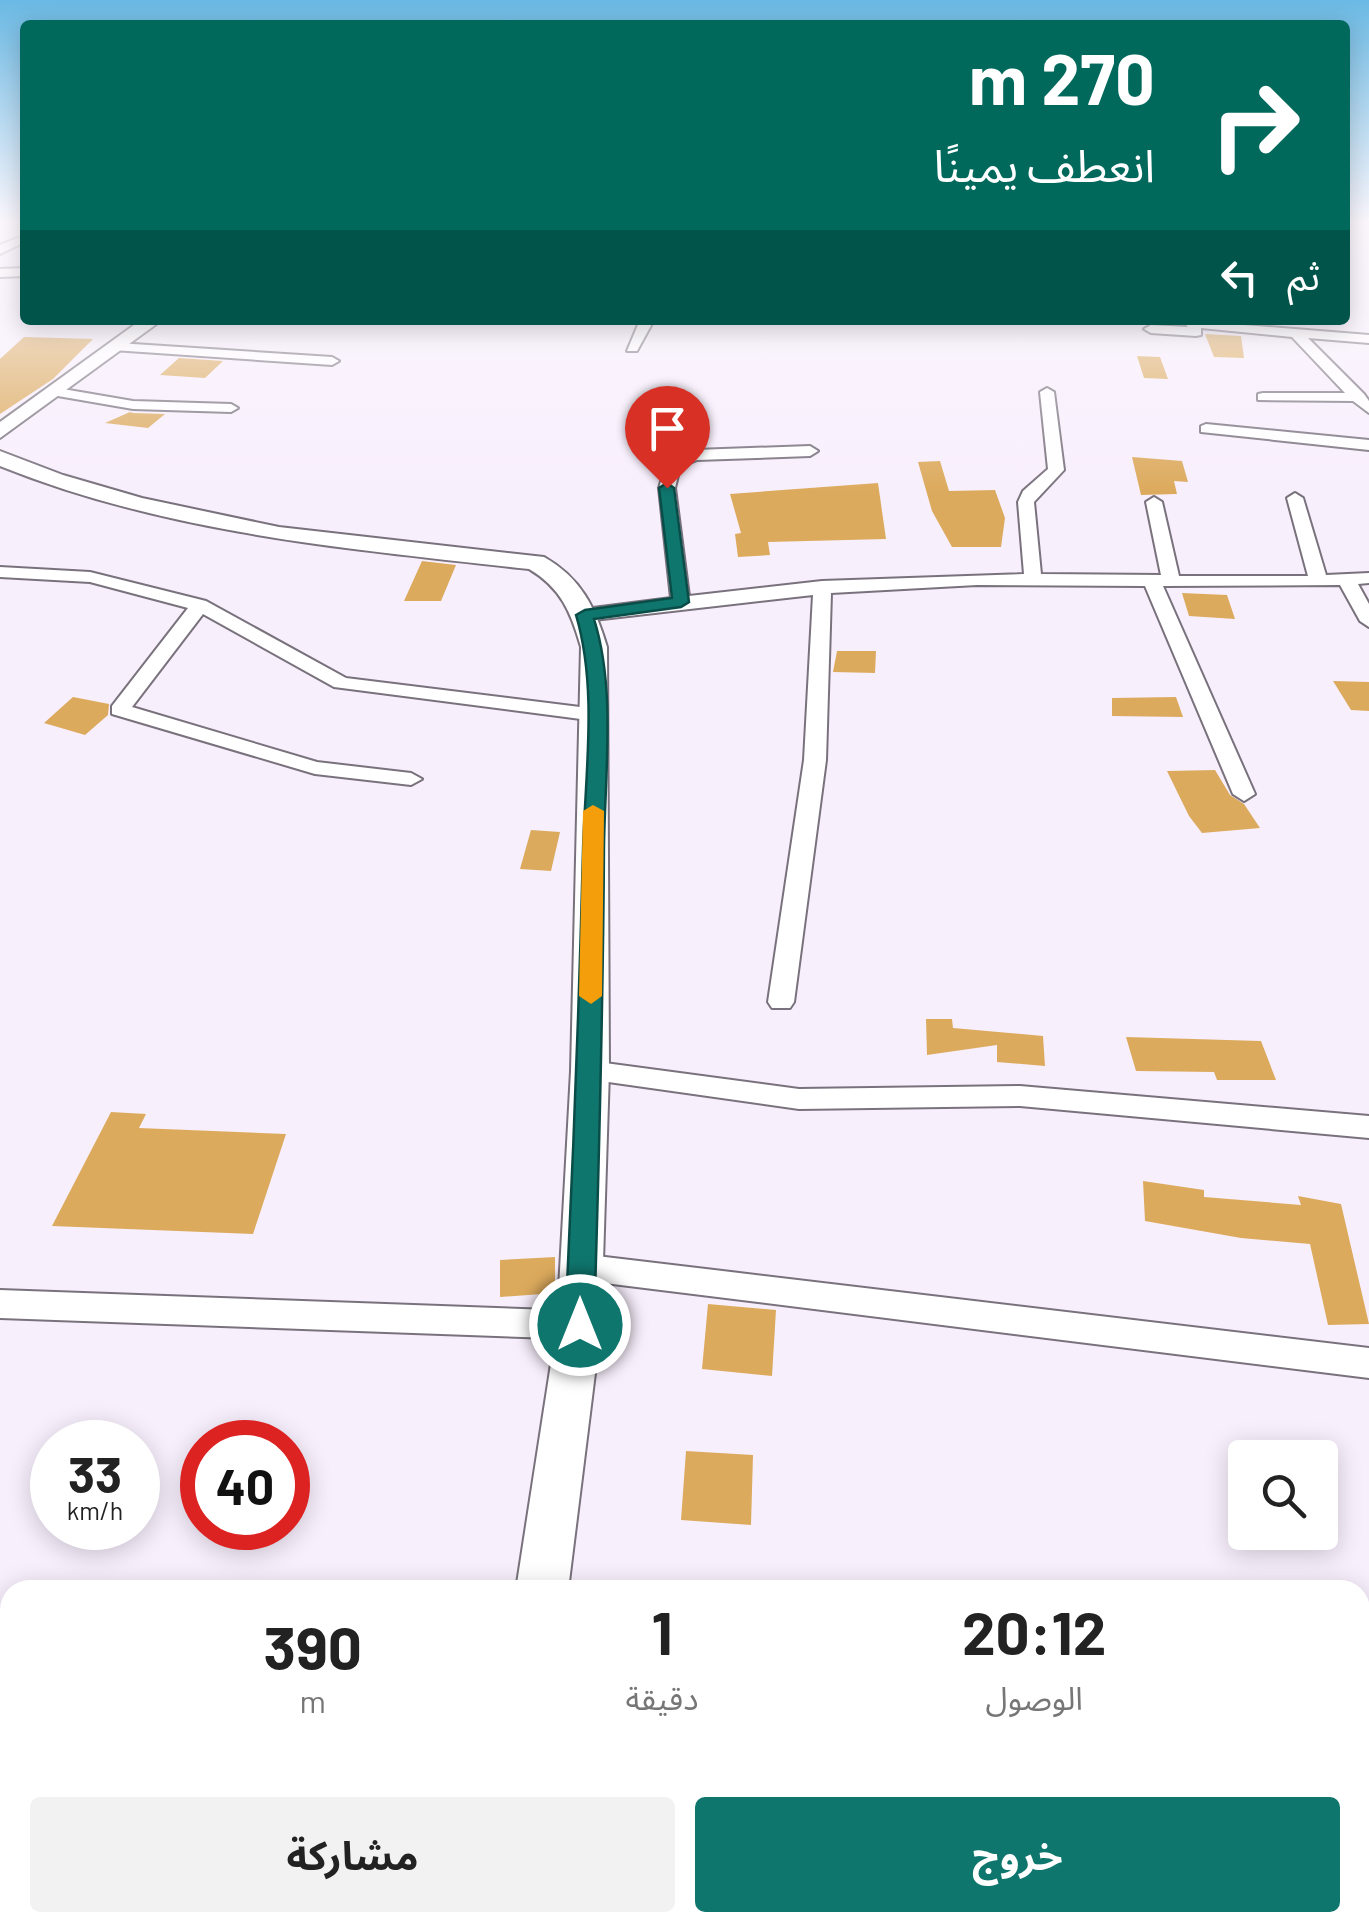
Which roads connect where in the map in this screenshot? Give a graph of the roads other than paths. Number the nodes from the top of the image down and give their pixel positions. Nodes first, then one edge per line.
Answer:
1 (147, 325) edge
2 (644, 325) edge
3 (1192, 325) edge
4 (1217, 325) edge
5 (1152, 330) dead end
6 (1296, 334) junction
7 (1369, 339) edge
8 (118, 348) junction
9 (632, 348) dead end
10 (332, 361) dead end
11 (57, 392) junction
12 (1047, 392) dead end
13 (1262, 397) dead end
14 (1364, 403) edge
15 (231, 408) dead end
16 (1206, 428) dead end
17 (0, 432) edge
18 (1369, 445) edge
19 (810, 451) dead end
20 (0, 458) edge
21 (1296, 498) dead end
22 (1154, 502) dead end
23 (0, 572) edge
24 (1369, 578) edge
25 (1033, 579) junction
26 (1161, 580) junction
27 (1318, 580) junction
28 (1346, 580) junction
29 (822, 586) junction
30 (681, 602) junction
31 (200, 605) junction
32 (585, 615) junction
33 (1369, 621) edge
34 (596, 715) junction
35 (411, 779) dead end
36 (1244, 794) dead end
37 (781, 1002) dead end
38 (590, 1070) junction
39 (1369, 1127) edge
40 (580, 1267) junction
41 (0, 1304) edge
42 (580, 1325) junction
43 (1360, 1359) edge
44 (543, 1580) edge

1 - 8 street
2 - 9 street
3 - 5 street
4 - 6 street
6 - 7 street
6 - 14 street
8 - 10 street
8 - 11 street
11 - 15 street
11 - 17 street
12 - 25 street
13 - 14 street
16 - 18 street
19 - 30 street
20 - 32 street
21 - 27 street
22 - 26 street
23 - 31 street
24 - 28 street
25 - 26 street
25 - 29 street
26 - 27 street
26 - 36 street
27 - 28 street
28 - 33 street
29 - 30 street
29 - 37 street
30 - 32 street
31 - 34 street
31 - 35 street
32 - 34 street
34 - 38 street
38 - 39 street
38 - 40 street
40 - 42 street
40 - 43 street
41 - 42 street
42 - 44 street

